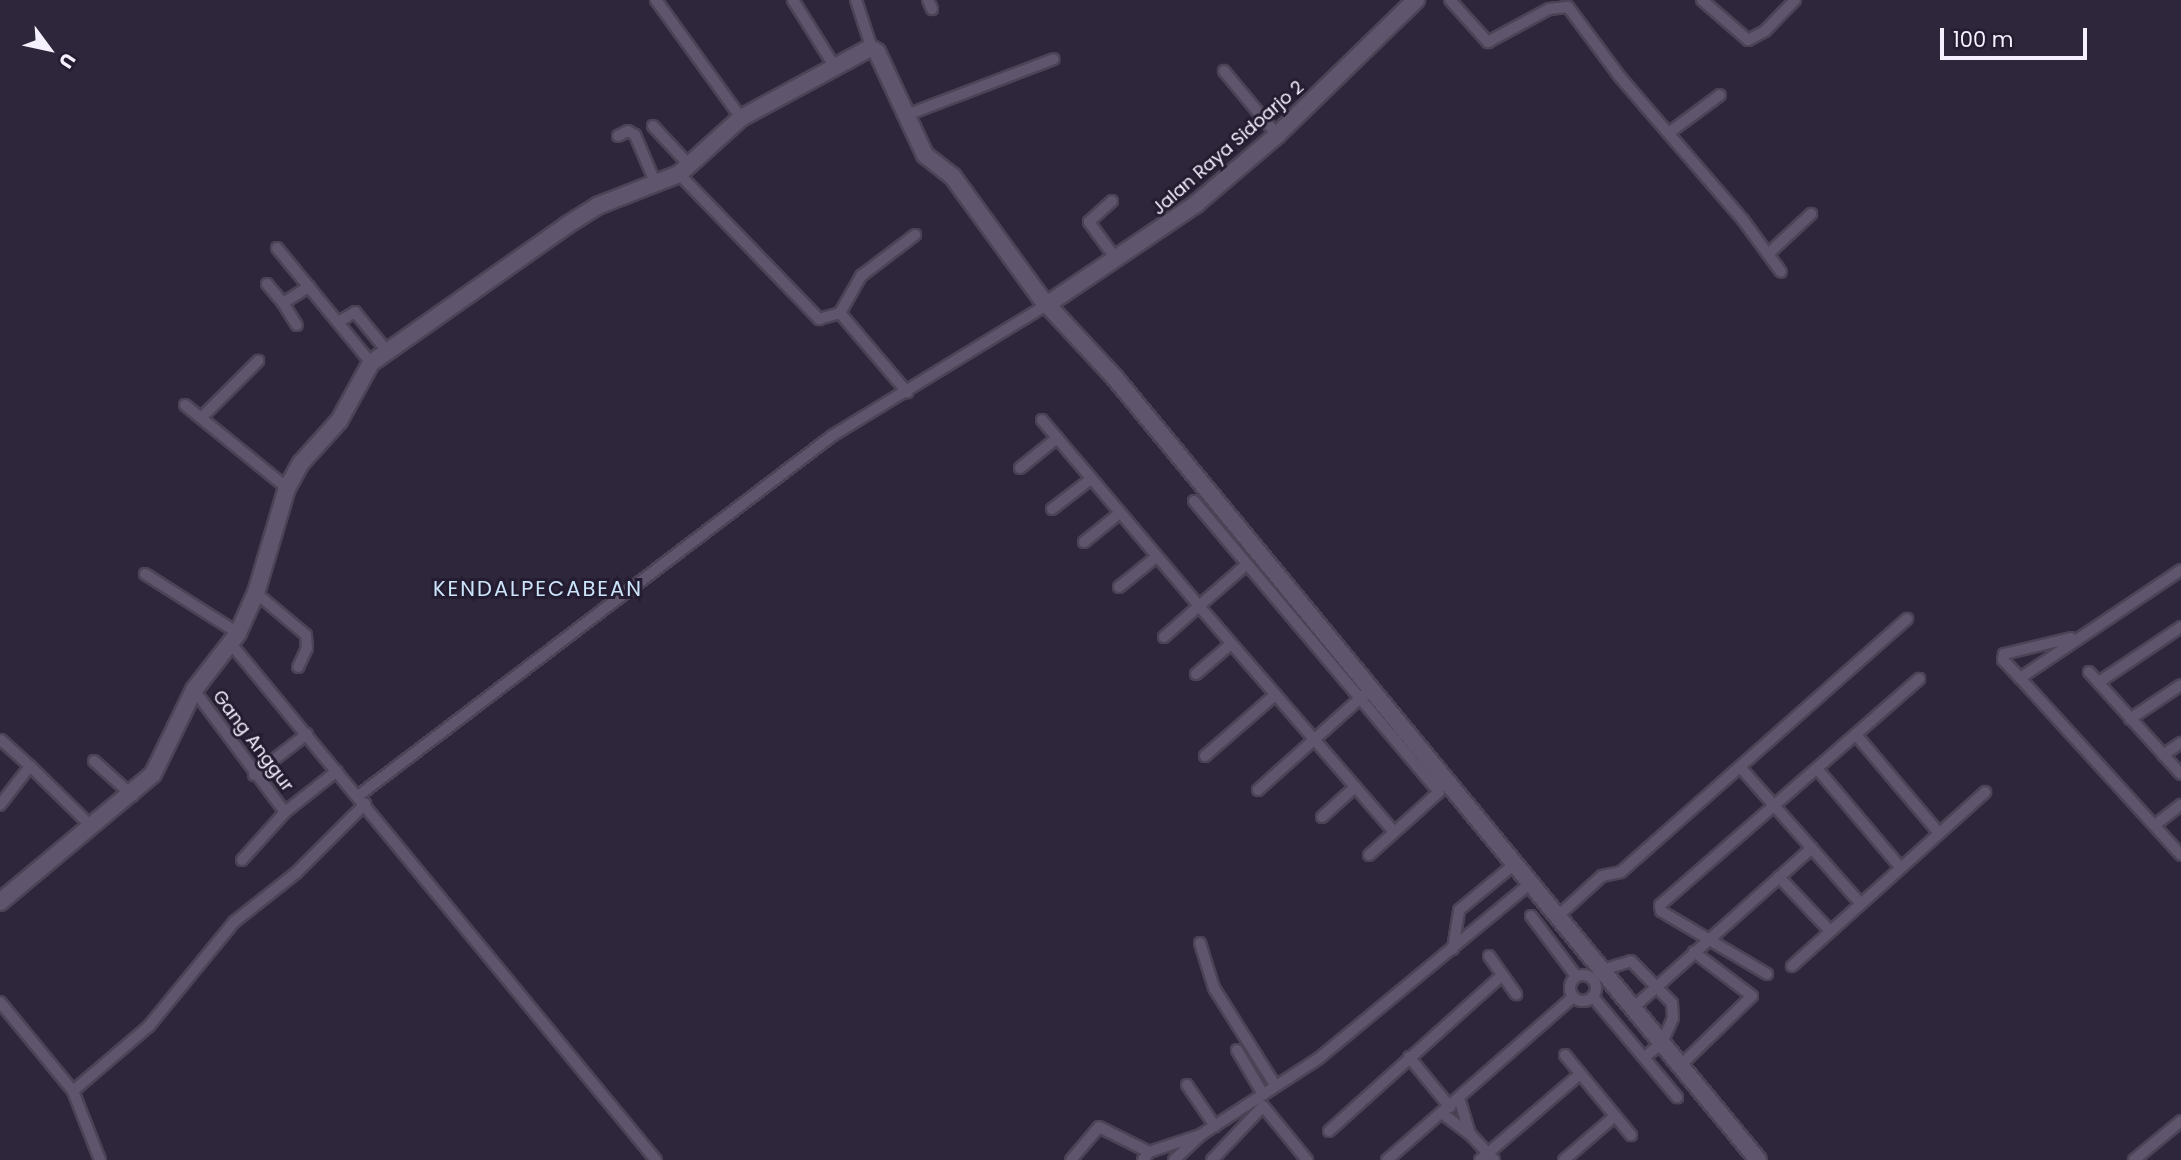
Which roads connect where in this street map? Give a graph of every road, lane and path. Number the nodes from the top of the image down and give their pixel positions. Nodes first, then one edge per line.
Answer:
1 (656, 0) edge
2 (793, 0) edge
3 (856, 0) edge
4 (1416, 0) edge
5 (1450, 0) edge
6 (1702, 0) edge
7 (1795, 0) edge
8 (872, 48) junction
9 (1054, 59) dead end
10 (833, 64) junction
11 (1224, 71) dead end
12 (1720, 95) dead end
13 (904, 116) junction
14 (741, 118) junction
15 (653, 126) dead end
16 (1670, 132) junction
17 (1277, 135) junction
18 (618, 136) dead end
19 (685, 170) junction
20 (655, 182) junction
21 (1112, 201) dead end
22 (1811, 214) dead end
23 (915, 235) dead end
24 (277, 248) dead end
25 (1768, 254) junction
26 (1116, 259) junction
27 (1781, 272) dead end
28 (267, 284) dead end
29 (309, 287) junction
30 (283, 303) junction
31 (1048, 304) junction
32 (840, 313) junction
33 (338, 322) junction
34 (297, 325) dead end
35 (387, 351) junction
36 (258, 362) dead end
37 (371, 363) junction
38 (907, 392) junction
39 (186, 405) dead end
40 (201, 418) junction
41 (1042, 419) dead end
42 (1057, 438) junction
43 (1020, 468) dead end
44 (1091, 479) junction
45 (287, 488) junction
46 (1194, 501) dead end
47 (1052, 509) dead end
48 (1120, 513) junction
49 (1084, 542) dead end
50 (1156, 557) junction
51 (1246, 565) junction
52 (2181, 570) edge
53 (145, 574) dead end
54 (1119, 587) dead end
55 (256, 593) junction
56 (1199, 606) junction
57 (1907, 619) dead end
58 (2181, 627) edge
59 (2077, 636) junction
60 (1164, 637) dead end
61 (235, 639) junction
62 (1231, 644) junction
63 (298, 667) dead end
64 (2089, 672) dead end
65 (1196, 674) dead end
66 (2020, 678) junction
67 (1919, 680) dead end
68 (2099, 682) junction
69 (2181, 685) edge
70 (194, 690) junction
71 (1366, 693) junction
72 (1275, 695) junction
73 (2130, 719) junction
74 (307, 734) junction
75 (1857, 736) junction
76 (1, 740) edge
77 (1313, 740) junction
78 (2181, 743) edge
79 (2163, 755) junction
80 (1205, 756) dead end
81 (94, 761) dead end
82 (30, 766) junction
83 (1741, 768) junction
84 (337, 771) junction
85 (1819, 771) junction
86 (254, 775) junction
87 (2181, 775) edge
88 (1355, 788) junction
89 (1444, 788) junction
90 (1258, 790) dead end
91 (1985, 792) dead end
92 (133, 796) junction
93 (361, 800) junction
94 (0, 805) edge
95 (2181, 805) edge
96 (1778, 807) junction
97 (285, 812) junction
98 (1322, 817) dead end
99 (2155, 825) junction
100 (92, 827) junction
101 (1394, 832) junction
102 (1939, 833) junction
103 (1812, 848) junction
104 (1369, 855) dead end
105 (2181, 855) edge
106 (242, 860) dead end
107 (1516, 863) junction
108 (1900, 867) junction
109 (1779, 877) junction
110 (1531, 883) junction
111 (0, 902) edge
112 (1860, 903) junction
113 (1531, 916) dead end
114 (1558, 916) junction
115 (1829, 931) junction
116 (1200, 943) dead end
117 (1702, 945) junction
118 (1454, 948) junction
119 (1489, 956) dead end
120 (1597, 964) junction
121 (1792, 966) dead end
122 (1767, 974) dead end
123 (1502, 975) junction
124 (1579, 975) junction
125 (1659, 986) junction
126 (1615, 987) junction
127 (1516, 994) dead end
128 (1594, 994) junction
129 (1573, 997) junction
130 (0, 1002) edge
131 (1633, 1009) junction
132 (1662, 1043) junction
133 (1237, 1051) dead end
134 (1564, 1055) dead end
135 (1646, 1056) junction
136 (1409, 1057) junction
137 (1681, 1065) junction
138 (1580, 1074) junction
139 (1275, 1085) junction
140 (1187, 1086) dead end
141 (73, 1091) junction
142 (1263, 1094) junction
143 (1677, 1097) dead end
144 (1459, 1099) junction
145 (1446, 1111) junction
146 (1615, 1115) junction
147 (2181, 1121) edge
148 (1215, 1126) junction
149 (1329, 1131) dead end
150 (1202, 1134) junction
151 (1470, 1134) junction
152 (1631, 1135) dead end
153 (1303, 1155) edge
154 (1146, 1156) edge
155 (1487, 1158) edge
156 (100, 1160) edge
157 (656, 1160) edge
158 (1071, 1160) edge
159 (1174, 1160) edge
160 (1212, 1160) edge
161 (1290, 1160) edge
162 (1387, 1160) edge
163 (1564, 1160) edge
164 (1758, 1160) edge
165 (2134, 1160) edge

1 - 14 street
2 - 10 street
3 - 8 street
4 - 17 street, Jalan Raya Sidoarjo 2
5 - 16 street
6 - 7 street
8 - 10 street
8 - 13 street
9 - 13 street
10 - 14 street
11 - 17 street
12 - 16 street
13 - 31 street
14 - 19 street
15 - 19 street
16 - 25 street
17 - 26 street, Jalan Raya Sidoarjo 2
18 - 20 street
19 - 20 street
19 - 32 street
20 - 35 street
21 - 26 street
22 - 25 street
23 - 32 street
24 - 29 street
25 - 27 street
26 - 31 street, Jalan Raya Sidoarjo 2
28 - 30 street
29 - 30 street
29 - 33 street
30 - 34 street
31 - 38 street
31 - 71 street
32 - 38 street
33 - 35 street
33 - 37 street
35 - 37 street
36 - 40 street
37 - 45 street
38 - 93 street
39 - 40 street
40 - 45 street
41 - 42 street
42 - 43 street
42 - 44 street
44 - 47 street
44 - 48 street
45 - 55 street
46 - 51 street
48 - 49 street
48 - 50 street
50 - 54 street
50 - 56 street
51 - 56 street
51 - 71 street
52 - 59 street
53 - 61 street
55 - 61 street
55 - 63 street
56 - 60 street
56 - 62 street
57 - 83 street
58 - 68 street
59 - 66 street
59 - 66 street
61 - 70 street
61 - 74 street
62 - 65 street
62 - 72 street
64 - 68 street
66 - 99 street
67 - 75 street
68 - 73 street
69 - 73 street
70 - 86 street, Gang Anggur
70 - 92 street
71 - 77 street
71 - 89 street
72 - 77 street
72 - 80 street
73 - 79 street
74 - 84 street
74 - 86 street
75 - 85 street
75 - 102 street
76 - 82 street
77 - 88 street
77 - 90 street
78 - 79 street
79 - 87 street
81 - 92 street
82 - 94 street
82 - 100 street
83 - 96 street
83 - 114 street
84 - 93 street
84 - 97 street
85 - 96 street
85 - 108 street
86 - 97 street, Gang Anggur
88 - 98 street
88 - 101 street
89 - 101 street
89 - 107 street
91 - 102 street
92 - 100 street
93 - 141 street
93 - 157 street
95 - 99 street
96 - 103 street
96 - 117 street
97 - 106 street
99 - 105 street
100 - 111 street
101 - 104 street
102 - 108 street
103 - 109 street
103 - 112 street
107 - 110 street
107 - 118 street
108 - 112 street
109 - 115 street
109 - 117 street
110 - 114 street
110 - 118 street
112 - 115 street
113 - 124 street
114 - 120 street
115 - 121 street
116 - 139 street
117 - 122 street
117 - 125 street
117 - 137 street
118 - 139 street
119 - 123 street
120 - 124 street
120 - 125 street
120 - 126 street
123 - 127 street
123 - 136 street
124 - 128 street
124 - 129 street
125 - 131 street
125 - 132 street
126 - 128 street
126 - 131 street
128 - 129 street
128 - 135 street
129 - 144 street
130 - 141 street
131 - 132 street
132 - 135 street
132 - 137 street
133 - 142 street
134 - 138 street
135 - 143 street
136 - 145 street
136 - 149 street
137 - 164 street
138 - 146 street
138 - 155 street
139 - 142 street
140 - 148 street
141 - 156 street
142 - 148 street
144 - 145 street
144 - 151 street
145 - 151 street
145 - 162 street
146 - 152 street
146 - 163 street
147 - 165 street
148 - 150 street
150 - 154 street
150 - 159 street
151 - 155 street
153 - 160 street
153 - 161 street
154 - 158 street

